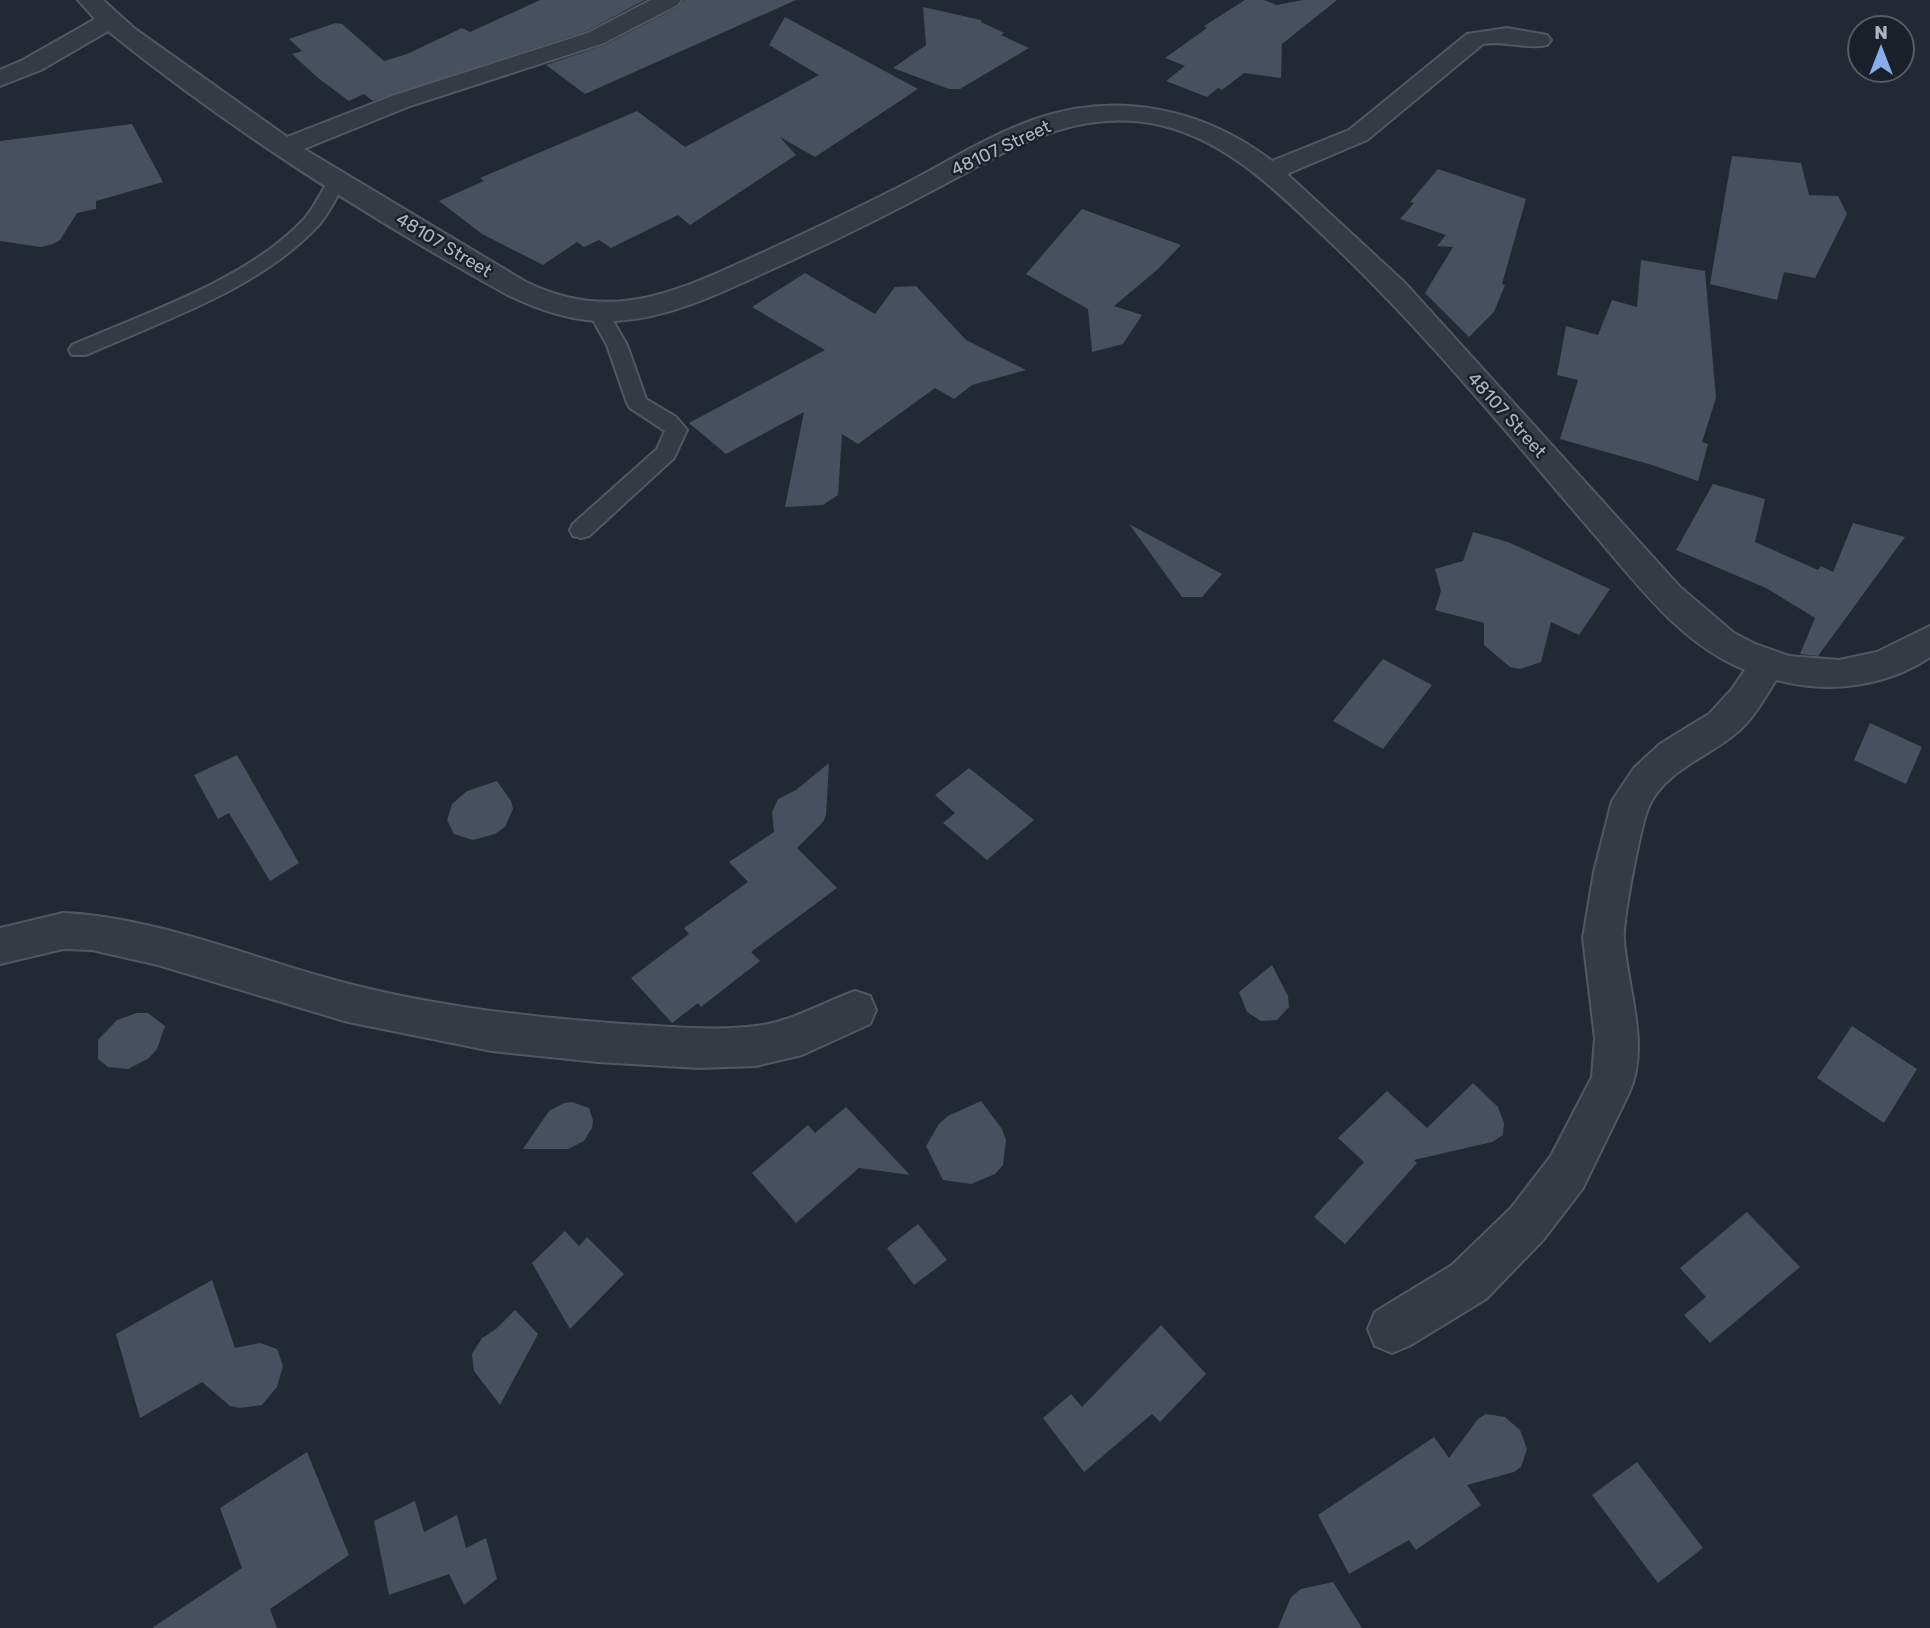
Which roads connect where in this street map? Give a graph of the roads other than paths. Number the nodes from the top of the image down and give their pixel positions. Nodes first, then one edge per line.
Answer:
1 (669, 0) edge
2 (99, 11) edge
3 (1539, 40) dead end
4 (0, 79) edge
5 (285, 147) junction
6 (1269, 172) junction
7 (337, 181) junction
8 (598, 311) junction
9 (79, 350) dead end
10 (581, 530) dead end
11 (1930, 639) edge
12 (1769, 663) junction
13 (0, 946) edge
14 (855, 1010) dead end
15 (1392, 1329) dead end

1 - 5 street
2 - 4 street
2 - 5 street, 48107 Street
3 - 6 street
5 - 7 street, 48107 Street
6 - 8 street, 48107 Street
6 - 12 street, 48107 Street
7 - 8 street, 48107 Street
7 - 9 lane
8 - 10 lane
11 - 12 street, 48107 Street
12 - 15 street
13 - 14 street

